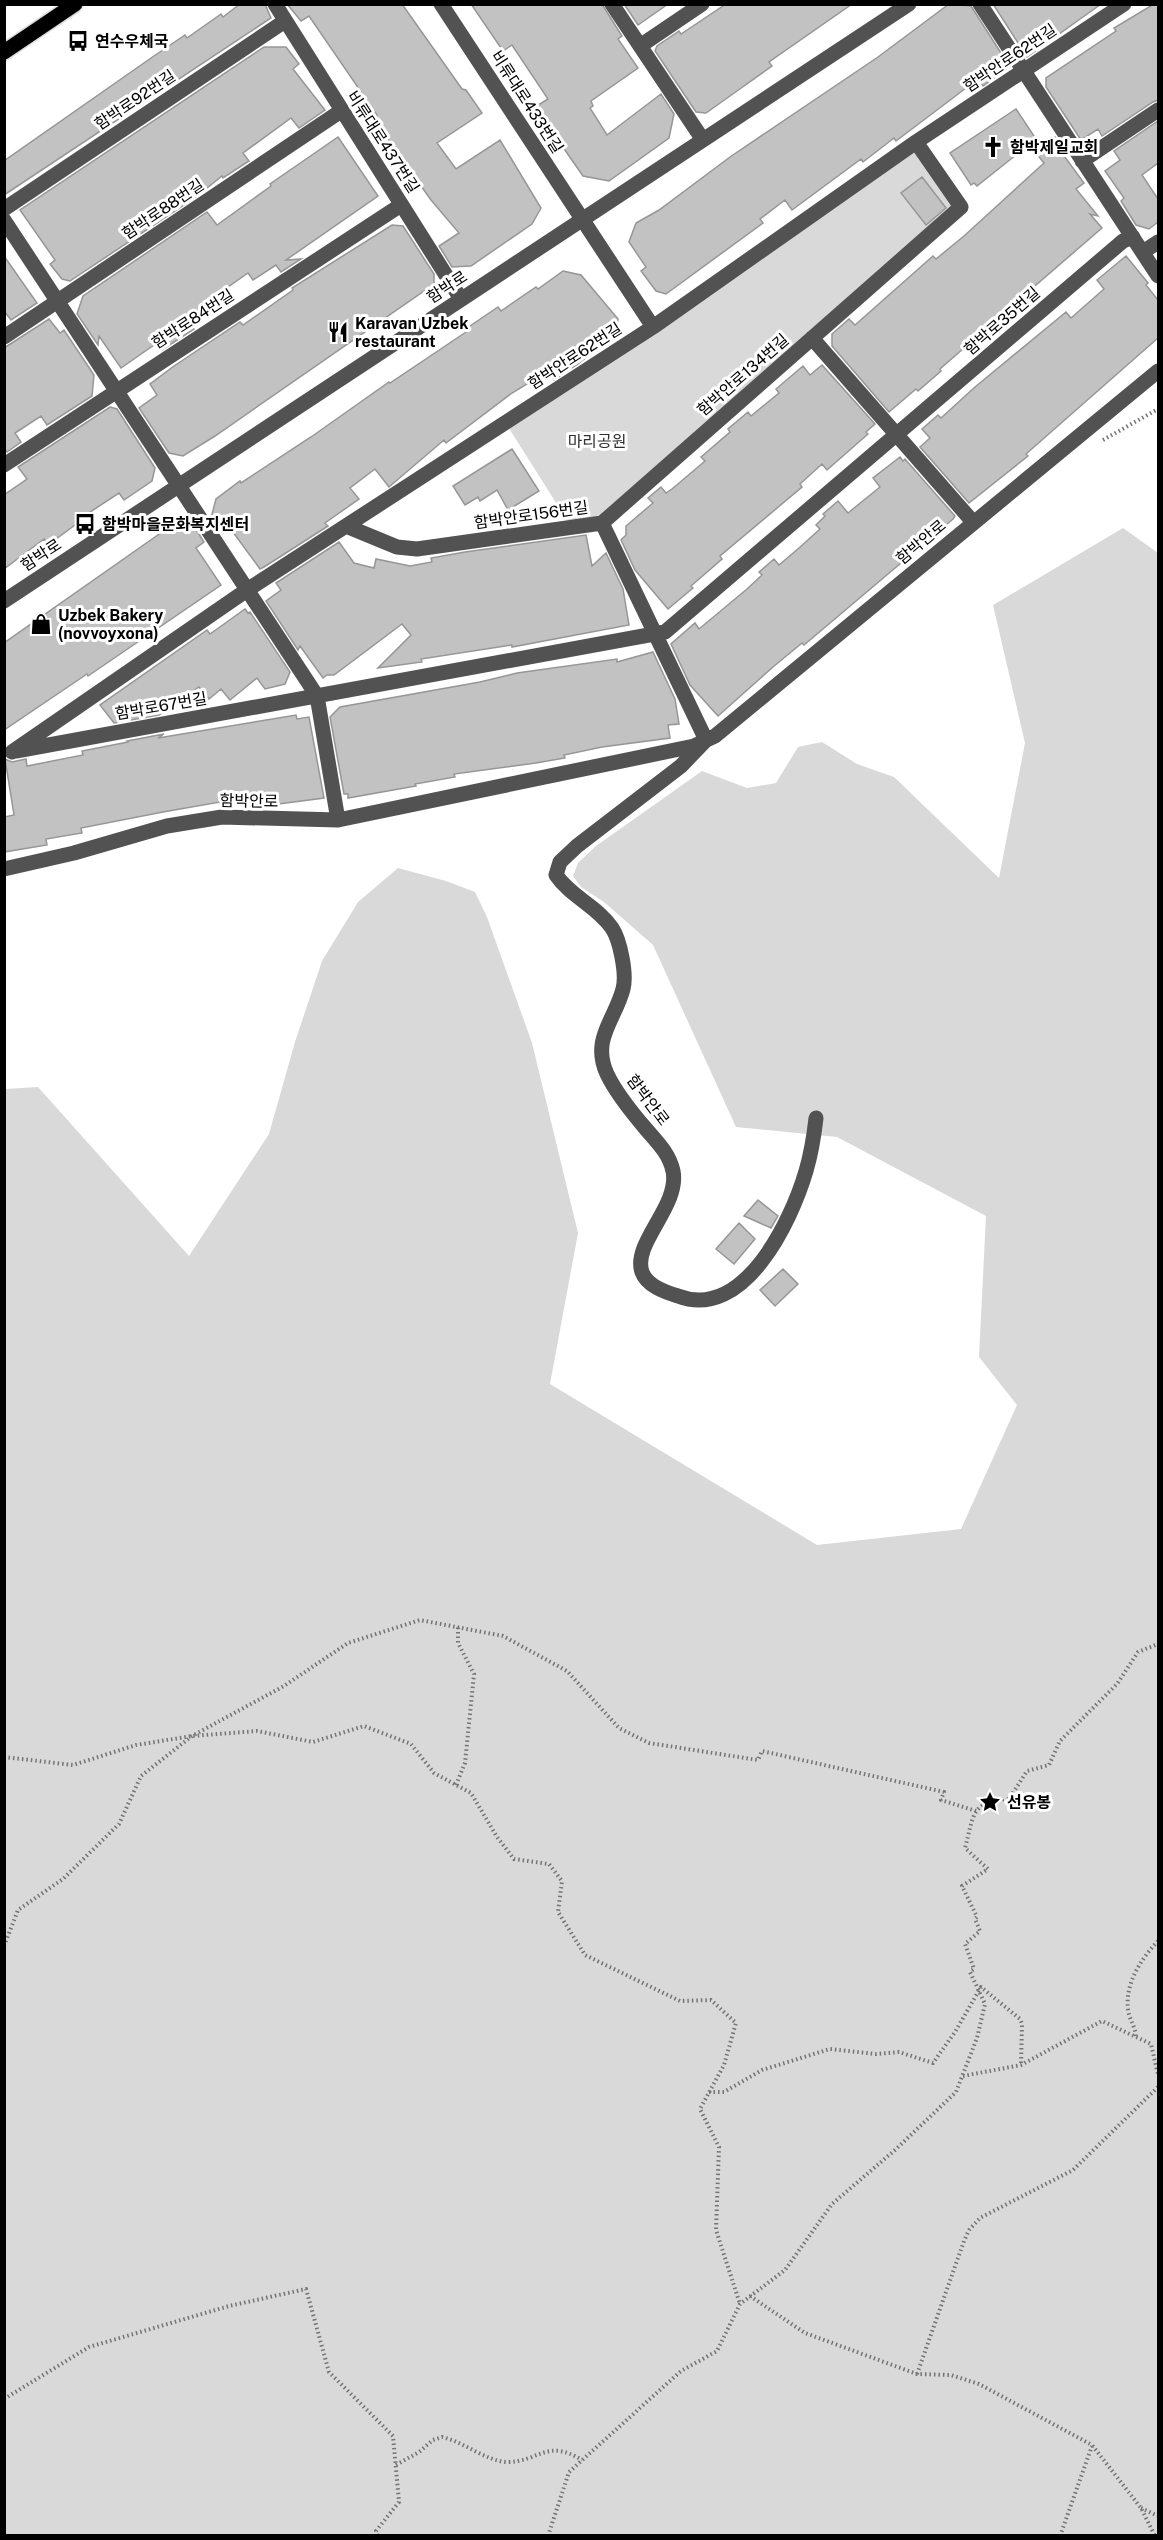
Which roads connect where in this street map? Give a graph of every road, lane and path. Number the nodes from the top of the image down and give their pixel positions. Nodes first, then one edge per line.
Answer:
1 (75, 4) edge
2 (275, 4) edge
3 (441, 4) edge
4 (612, 4) edge
5 (702, 4) edge
6 (909, 4) edge
7 (980, 4) edge
8 (1124, 4) edge
9 (285, 21) junction
10 (640, 46) junction
11 (4, 52) edge
12 (1023, 71) junction
13 (1158, 110) edge
14 (341, 111) junction
15 (703, 140) junction
16 (916, 142) junction
17 (1082, 161) junction
18 (401, 205) junction
19 (4, 209) edge
20 (4, 220) edge
21 (582, 220) junction
22 (1133, 237) junction
23 (1158, 242) edge
24 (1143, 252) junction
25 (1158, 276) edge
26 (461, 299) junction
27 (58, 302) junction
28 (652, 327) junction
29 (4, 337) edge
30 (812, 338) junction
31 (1158, 371) edge
32 (116, 391) junction
33 (1158, 409) edge
34 (897, 435) junction
35 (1074, 439) junction
36 (4, 465) edge
37 (179, 486) junction
38 (973, 522) junction
39 (602, 523) junction
40 (346, 526) junction
41 (247, 590) junction
42 (4, 601) edge
43 (656, 635) junction
44 (317, 696) junction
45 (706, 740) junction
46 (8, 753) edge
47 (338, 819) junction
48 (4, 869) edge
49 (816, 1118) dead end
50 (459, 1628) junction
51 (1158, 1644) edge
52 (192, 1736) junction
53 (4, 1757) edge
54 (456, 1785) junction
55 (976, 1810) junction
56 (1158, 1941) edge
57 (4, 1946) edge
58 (979, 1990) junction
59 (1136, 2037) junction
60 (1021, 2065) junction
61 (1158, 2075) edge
62 (962, 2077) junction
63 (1158, 2087) edge
64 (709, 2092) junction
65 (750, 2296) junction
66 (740, 2304) junction
67 (917, 2374) junction
68 (4, 2399) edge
69 (1092, 2445) junction
70 (582, 2460) junction
71 (396, 2465) junction
72 (1141, 2508) junction
73 (1158, 2516) edge
74 (378, 2535) edge
75 (548, 2535) edge
76 (1060, 2535) edge
77 (1155, 2535) edge

1 - 11 main road
2 - 9 street, 비류대로437번길
3 - 21 street, 비류대로433번길
4 - 10 street
5 - 10 street
6 - 15 street, 함박로
7 - 12 street
8 - 12 street, 함박안로62번길
9 - 14 street, 비류대로437번길
9 - 19 street, 함박로92번길
10 - 15 street
12 - 16 street, 함박안로62번길
12 - 17 street
13 - 17 street
14 - 18 street, 비류대로437번길
14 - 27 street, 함박로88번길
15 - 21 street, 함박로
16 - 28 street, 함박안로62번길
16 - 30 street
17 - 22 street
18 - 26 street, 비류대로437번길
18 - 32 street, 함박로84번길
20 - 27 street
21 - 26 street, 함박로
21 - 28 street, 비류대로433번길
22 - 24 street
22 - 34 street, 함박로35번길
23 - 24 street
24 - 25 street
26 - 37 street, 함박로
27 - 29 street, 함박로88번길
27 - 32 street
28 - 40 street, 함박안로62번길
30 - 34 street, 함박안로134번길
30 - 39 street, 함박안로134번길
31 - 35 street, 함박안로
32 - 36 street, 함박로84번길
32 - 37 street
33 - 35 path
34 - 38 street, 함박안로134번길
34 - 43 street
35 - 38 street, 함박안로
37 - 41 street
37 - 42 street, 함박로
38 - 45 street, 함박안로
39 - 40 street, 함박안로156번길
39 - 43 street, 함박안로156번길
40 - 41 street, 함박안로62번길
41 - 44 street
41 - 46 street, 함박로67번길
43 - 44 street
43 - 45 street, 함박안로156번길
44 - 46 street, 함박로67번길
44 - 47 street
45 - 47 street, 함박안로
45 - 49 street, 함박안로
47 - 48 street, 함박안로
50 - 52 path
50 - 54 path
50 - 55 path
51 - 55 path
52 - 53 path
52 - 54 path
52 - 57 path
54 - 64 path
55 - 58 path
56 - 59 path
58 - 60 path
58 - 62 path
58 - 64 path
59 - 60 path
59 - 61 path
60 - 62 path
62 - 65 path
63 - 67 path
64 - 66 path
65 - 66 path
65 - 67 path
66 - 70 path
67 - 69 path
68 - 71 path
69 - 72 path
69 - 76 path
70 - 71 path
70 - 75 path
71 - 74 path
72 - 73 path
72 - 77 path

